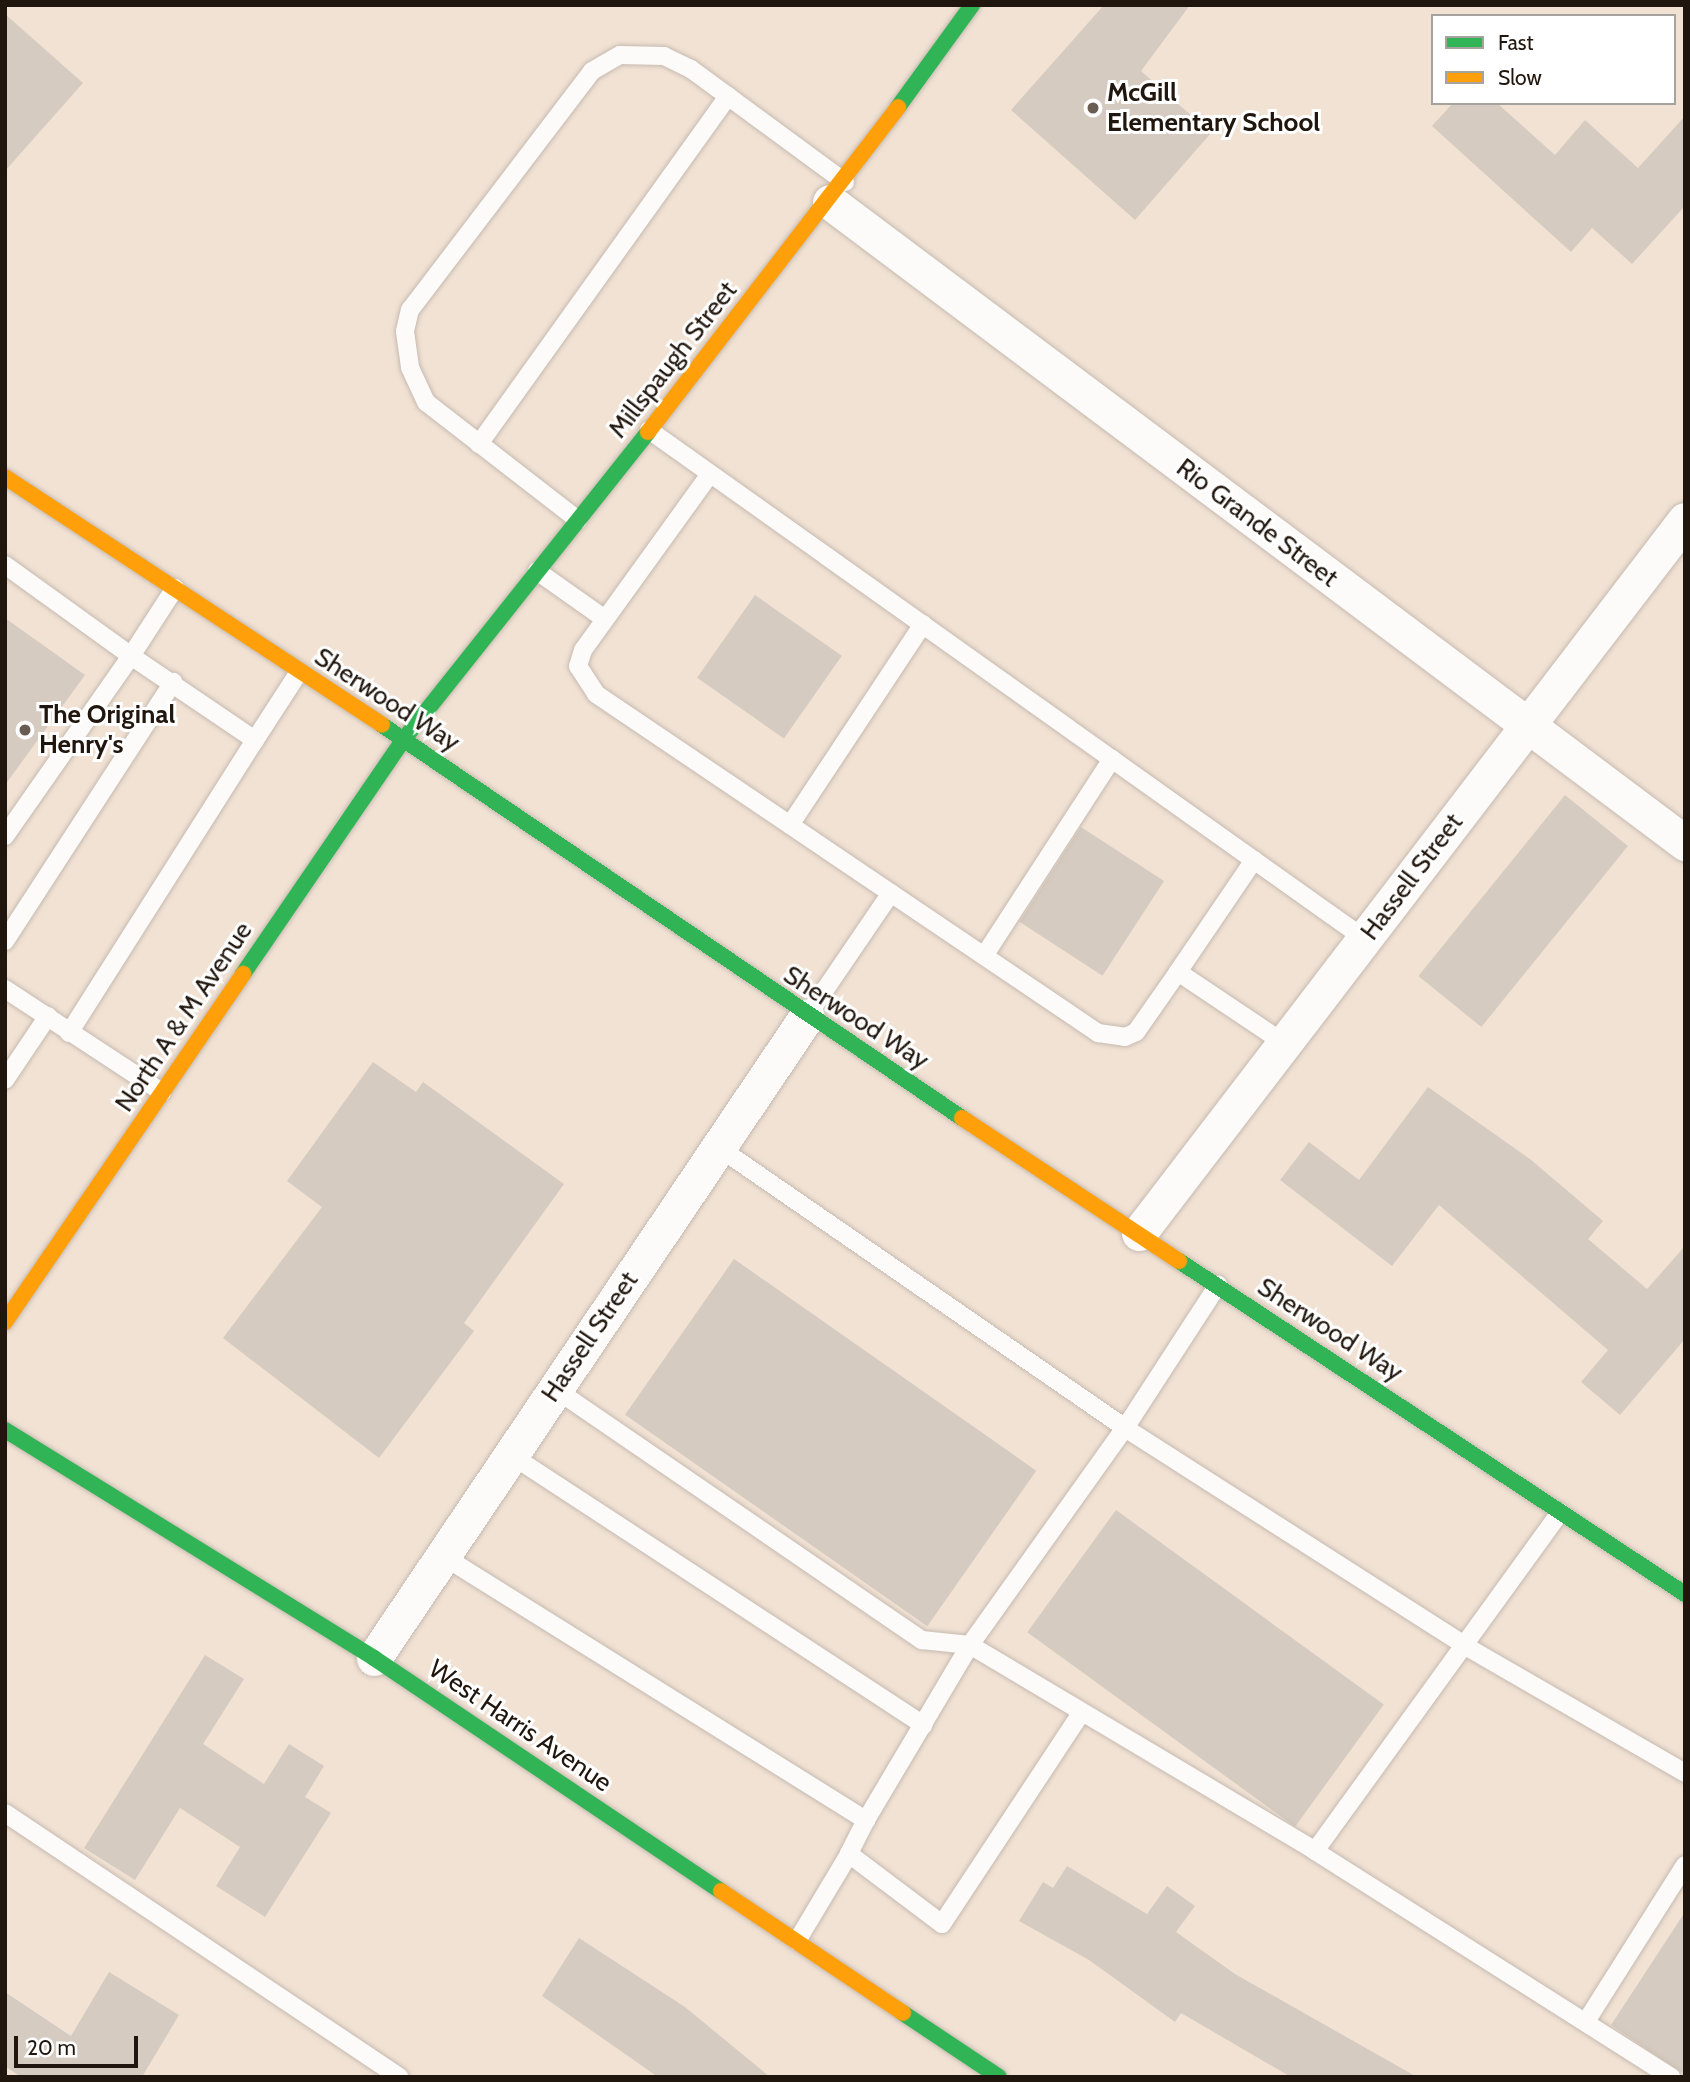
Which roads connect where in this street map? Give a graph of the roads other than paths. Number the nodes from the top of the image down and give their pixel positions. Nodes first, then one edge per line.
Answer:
1 (972, 5) edge
2 (728, 96) junction
3 (837, 192) junction
4 (649, 430) junction
5 (479, 444) junction
6 (710, 474) junction
7 (5, 477) edge
8 (578, 520) junction
9 (1685, 520) edge
10 (5, 565) edge
11 (537, 571) junction
12 (175, 588) junction
13 (605, 619) junction
14 (923, 624) junction
15 (131, 656) junction
16 (299, 672) junction
17 (173, 682) junction
18 (1527, 727) junction
19 (404, 739) junction
20 (255, 740) junction
21 (1112, 759) junction
22 (790, 825) junction
23 (5, 836) edge
24 (1685, 843) edge
25 (1254, 860) junction
26 (891, 893) junction
27 (1365, 939) junction
28 (5, 941) edge
29 (984, 956) junction
30 (1178, 972) junction
31 (5, 989) edge
32 (48, 1016) junction
33 (807, 1016) junction
34 (69, 1033) junction
35 (1284, 1043) junction
36 (5, 1080) edge
37 (162, 1092) junction
38 (718, 1147) junction
39 (1139, 1233) junction
40 (1218, 1285) junction
41 (5, 1322) edge
42 (555, 1388) junction
43 (1125, 1428) junction
44 (5, 1430) edge
45 (511, 1455) junction
46 (1560, 1512) junction
47 (443, 1556) junction
48 (1685, 1594) edge
49 (970, 1645) junction
50 (1467, 1647) junction
51 (374, 1658) junction
52 (1082, 1712) junction
53 (923, 1725) junction
54 (1685, 1773) edge
55 (5, 1813) edge
56 (866, 1820) junction
57 (1315, 1851) junction
58 (849, 1854) junction
59 (1685, 1865) edge
60 (797, 1941) junction
61 (1587, 2020) junction
62 (400, 2077) edge
63 (999, 2077) edge
64 (1671, 2077) edge

1 - 3 street, Millspaugh Street
2 - 3 lane
2 - 5 lane
2 - 5 lane
3 - 4 street, Millspaugh Street
3 - 18 street, Rio Grande Street
4 - 6 lane
4 - 8 street, Millspaugh Street
5 - 8 lane
6 - 13 lane
6 - 14 lane
7 - 12 street, Sherwood Way
8 - 11 street, Millspaugh Street
9 - 18 street, Hassell Street
10 - 15 lane
11 - 13 lane
11 - 19 street, Millspaugh Street
12 - 15 lane
12 - 16 street, Sherwood Way
13 - 22 lane
14 - 21 lane
14 - 22 lane
15 - 17 lane
15 - 23 lane
16 - 19 street, Sherwood Way
16 - 20 lane
17 - 20 lane
17 - 28 lane
18 - 24 street, Rio Grande Street
18 - 27 street, Hassell Street
19 - 33 street, Sherwood Way
19 - 37 street, North A & M Avenue
20 - 34 lane
21 - 25 lane
21 - 29 lane
22 - 26 lane
25 - 27 lane
25 - 30 lane
26 - 29 lane
26 - 33 lane
27 - 35 street, Hassell Street
29 - 30 lane
30 - 35 lane
31 - 32 lane
32 - 34 lane
32 - 36 lane
33 - 38 street, Hassell Street
33 - 39 street, Sherwood Way
34 - 37 lane
35 - 39 street, Hassell Street
37 - 41 street, North A & M Avenue
38 - 42 street, Hassell Street
38 - 43 lane
39 - 40 street, Sherwood Way
40 - 43 lane
40 - 46 street, Sherwood Way
42 - 45 street, Hassell Street
42 - 49 lane
43 - 49 lane
43 - 50 lane
44 - 51 street, West Harris Avenue
45 - 47 street, Hassell Street
45 - 53 lane
46 - 48 street, Sherwood Way
46 - 50 lane
47 - 51 street, Hassell Street
47 - 56 lane
49 - 52 lane
49 - 53 lane
50 - 54 lane
50 - 57 lane
51 - 60 street, West Harris Avenue
52 - 57 lane
52 - 58 lane
53 - 56 lane
55 - 62 lane
56 - 58 lane
57 - 61 lane
58 - 60 lane
59 - 61 lane
60 - 63 street, West Harris Avenue
61 - 64 lane

